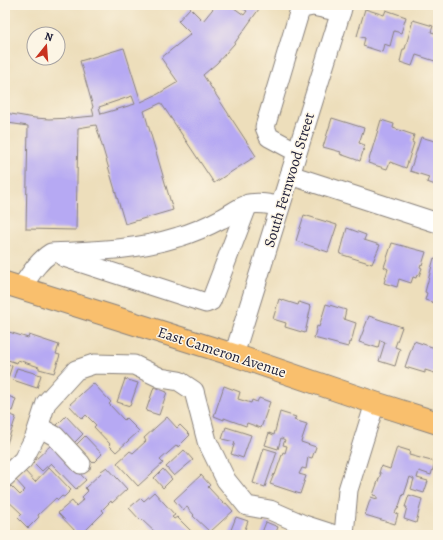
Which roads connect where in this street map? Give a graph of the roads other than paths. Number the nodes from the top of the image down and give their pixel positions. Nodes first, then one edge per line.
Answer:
1 (342, 8) edge
2 (297, 152) junction
3 (290, 175) junction
4 (248, 204) junction
5 (280, 206) junction
6 (438, 223) edge
7 (51, 253) junction
8 (13, 285) edge
9 (234, 355) junction
10 (376, 403) junction
11 (438, 423) edge
12 (39, 427) junction
13 (81, 464) dead end
14 (5, 477) edge
15 (335, 535) edge
16 (344, 535) edge

1 - 2 street, South Fernwood Street
1 - 2 street
2 - 3 street, South Fernwood Street
3 - 5 street, South Fernwood Street
3 - 6 street
4 - 5 street
4 - 7 street
4 - 7 street
5 - 9 street, South Fernwood Street
7 - 8 street
8 - 9 main road, East Cameron Avenue
9 - 10 main road, East Cameron Avenue
10 - 11 main road, East Cameron Avenue
10 - 16 street
12 - 13 street
12 - 14 street
12 - 15 street

